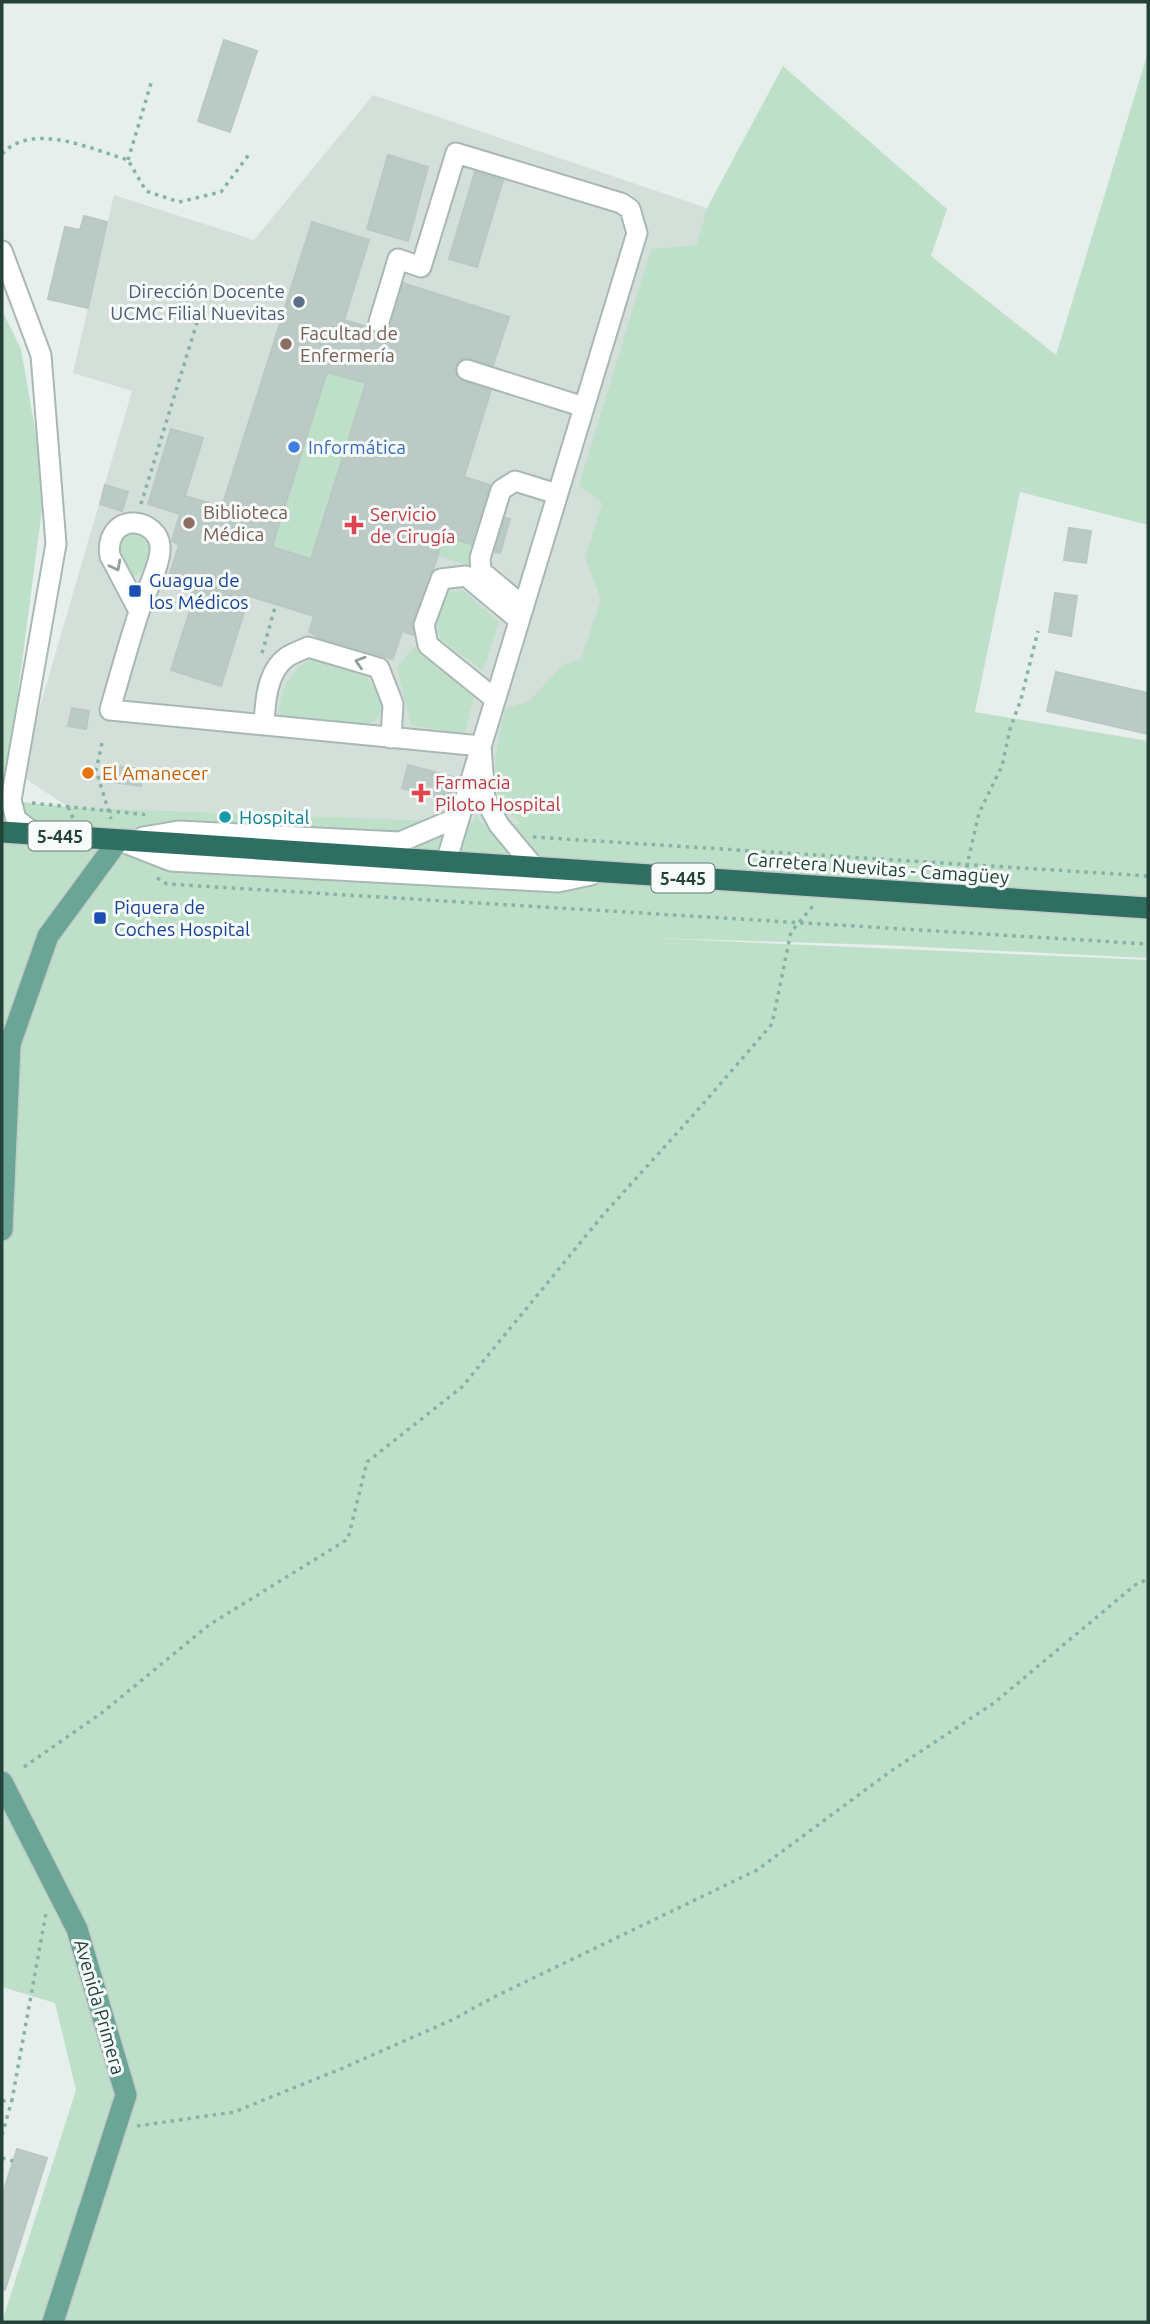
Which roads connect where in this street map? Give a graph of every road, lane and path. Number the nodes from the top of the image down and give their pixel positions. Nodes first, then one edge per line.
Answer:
1 (152, 80) dead end
2 (250, 153) dead end
3 (2, 154) edge
4 (128, 160) junction
5 (2, 251) edge
6 (203, 303) dead end
7 (379, 322) dead end
8 (467, 370) dead end
9 (584, 407) junction
10 (557, 494) junction
11 (137, 523) junction
12 (139, 611) junction
13 (521, 613) junction
14 (1038, 631) dead end
15 (495, 699) junction
16 (264, 725) junction
17 (390, 737) junction
18 (102, 743) dead end
19 (481, 746) junction
20 (459, 817) junction
21 (499, 825) junction
22 (2, 832) edge
23 (36, 834) junction
24 (118, 841) junction
25 (399, 842) junction
26 (364, 857) junction
27 (446, 862) junction
28 (967, 865) junction
29 (535, 868) junction
30 (148, 872) dead end
31 (604, 872) junction
32 (1148, 876) edge
33 (829, 887) junction
34 (966, 896) junction
35 (1148, 908) edge
36 (799, 923) junction
37 (1148, 944) edge
38 (2, 1230) edge
39 (1148, 1579) edge
40 (24, 1767) dead end
41 (2, 1782) edge
42 (52, 1879) junction
43 (12, 2100) junction
44 (2, 2101) edge
45 (116, 2127) junction
46 (2, 2135) edge
47 (2, 2158) edge
48 (13, 2161) dead end
49 (52, 2322) edge

1 - 4 path
2 - 4 path
3 - 4 path
5 - 23 street
6 - 11 path
7 - 9 street
8 - 9 street
9 - 10 street
10 - 13 street
10 - 13 street
11 - 12 street
11 -> 12 street
12 - 16 street
13 - 15 street
13 - 15 street
14 - 28 path
15 - 19 street
16 - 17 street
17 -> 16 street
17 - 19 street
18 - 24 path
19 - 20 street
19 - 21 street
20 - 25 street
20 - 27 street
21 - 28 path
21 - 29 street
22 - 23 highway, Carretera Nuevitas - Camagüey / 5-445
23 - 24 highway, Carretera Nuevitas - Camagüey / 5-445
24 - 25 street
24 - 26 highway, Carretera Nuevitas - Camagüey / 5-445
24 - 31 street, Carretera Nuevitas - Camagüey
24 - 38 main road
25 - 26 street
26 - 27 highway, Carretera Nuevitas - Camagüey / 5-445
27 - 29 highway, Carretera Nuevitas - Camagüey / 5-445
28 - 32 path
28 - 34 path
29 - 31 highway, Carretera Nuevitas - Camagüey / 5-445
30 - 36 path
31 - 33 highway, Carretera Nuevitas - Camagüey / 5-445
33 - 34 highway, Carretera Nuevitas - Camagüey / 5-445
33 - 36 path
34 - 35 highway, Carretera Nuevitas - Camagüey / 5-445
36 - 37 path
36 - 40 path
39 - 45 path
41 - 42 main road, Avenida Primera
42 - 43 path
42 - 45 main road, Avenida Primera
43 - 44 path
43 - 46 path
45 - 49 main road, Avenida Primera
47 - 48 path

